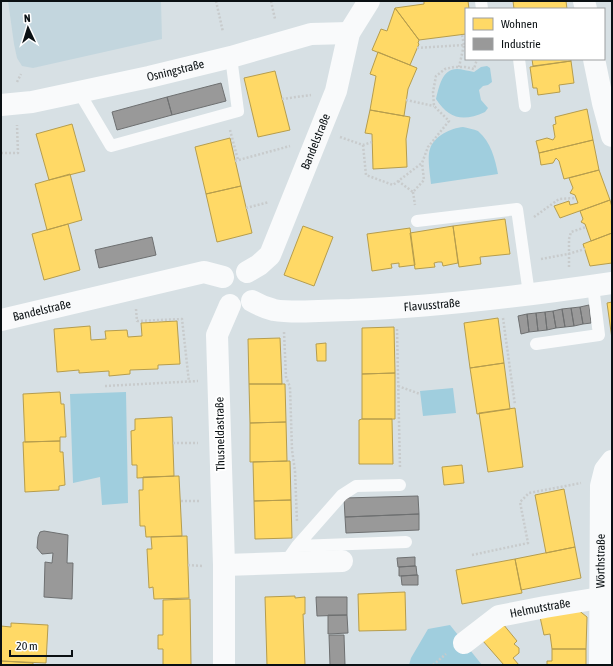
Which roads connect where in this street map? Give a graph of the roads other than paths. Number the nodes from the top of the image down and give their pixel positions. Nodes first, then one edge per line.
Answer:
1 (367, 2) edge
2 (349, 33) junction
3 (230, 57) junction
4 (519, 60) edge
5 (594, 60) edge
6 (79, 92) junction
7 (1, 105) edge
8 (525, 106) dead end
9 (612, 136) edge
10 (417, 221) dead end
11 (247, 272) junction
12 (223, 277) junction
13 (603, 284) edge
14 (529, 294) junction
15 (252, 300) junction
16 (230, 305) junction
17 (1, 320) edge
18 (536, 344) dead end
19 (612, 461) edge
20 (400, 485) road end
21 (406, 542) dead end
22 (291, 554) junction
23 (342, 561) dead end
24 (213, 565) junction
25 (600, 598) junction
26 (464, 643) dead end
27 (224, 665) edge
28 (600, 665) edge

1 - 2 street, Bandelstraße
2 - 3 street, Osningstraße
2 - 11 street, Bandelstraße
3 - 6 street, Osningstraße
3 - 6 lane
4 - 8 lane
5 - 9 street
6 - 7 street, Osningstraße
10 - 14 lane
11 - 12 street
11 - 15 street
12 - 16 street
12 - 17 street, Bandelstraße
13 - 14 street, Flavusstraße
13 - 18 lane
14 - 15 street, Flavusstraße
15 - 16 street
16 - 24 street, Thusneldastraße
19 - 25 street, Wörthstraße
20 - 22 lane
21 - 22 lane
22 - 23 street
22 - 24 street
24 - 27 street, Thusneldastraße
25 - 26 street, Helmutstraße
25 - 28 street, Wörthstraße

